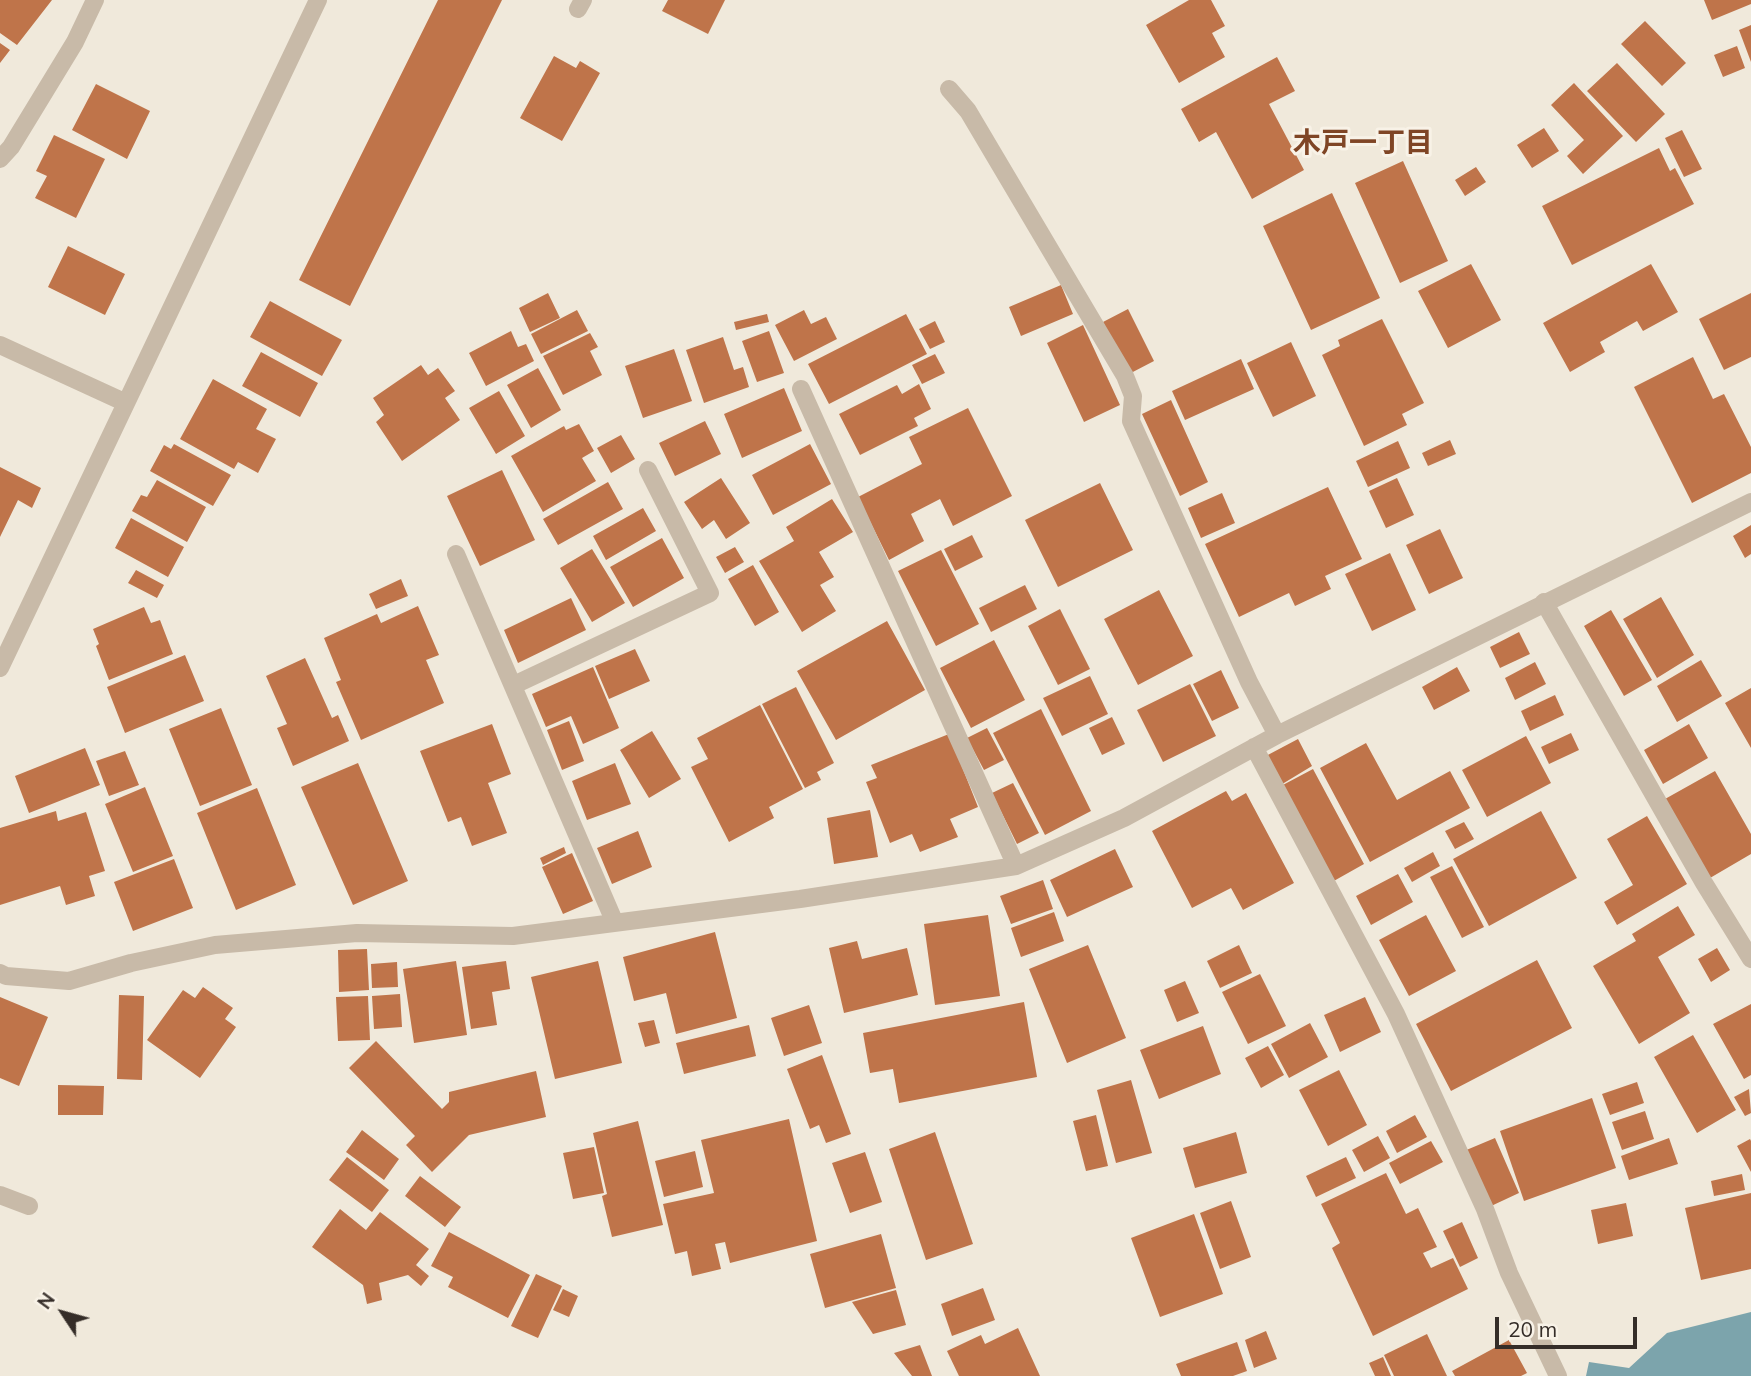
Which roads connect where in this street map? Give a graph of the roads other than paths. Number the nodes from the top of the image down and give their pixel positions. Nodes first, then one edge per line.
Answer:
1 (95, 0) edge
2 (318, 0) edge
3 (949, 89) dead end
4 (0, 159) edge
5 (0, 345) edge
6 (801, 389) dead end
7 (124, 402) junction
8 (648, 470) dead end
9 (1751, 502) edge
10 (456, 554) dead end
11 (1544, 601) junction
12 (0, 668) edge
13 (514, 685) junction
14 (1277, 735) junction
15 (1254, 747) junction
16 (1016, 866) junction
17 (615, 923) junction
18 (1751, 959) edge
19 (0, 973) edge
20 (0, 1195) edge
21 (29, 1206) dead end
22 (1558, 1376) edge

1 - 4 street
2 - 7 street
3 - 14 street
5 - 7 street
6 - 16 street
7 - 12 street
8 - 13 street
9 - 11 street
10 - 13 street
11 - 14 street
11 - 18 street
13 - 17 street
14 - 15 street
15 - 16 street
15 - 22 street
16 - 17 street
17 - 19 street
20 - 21 street

